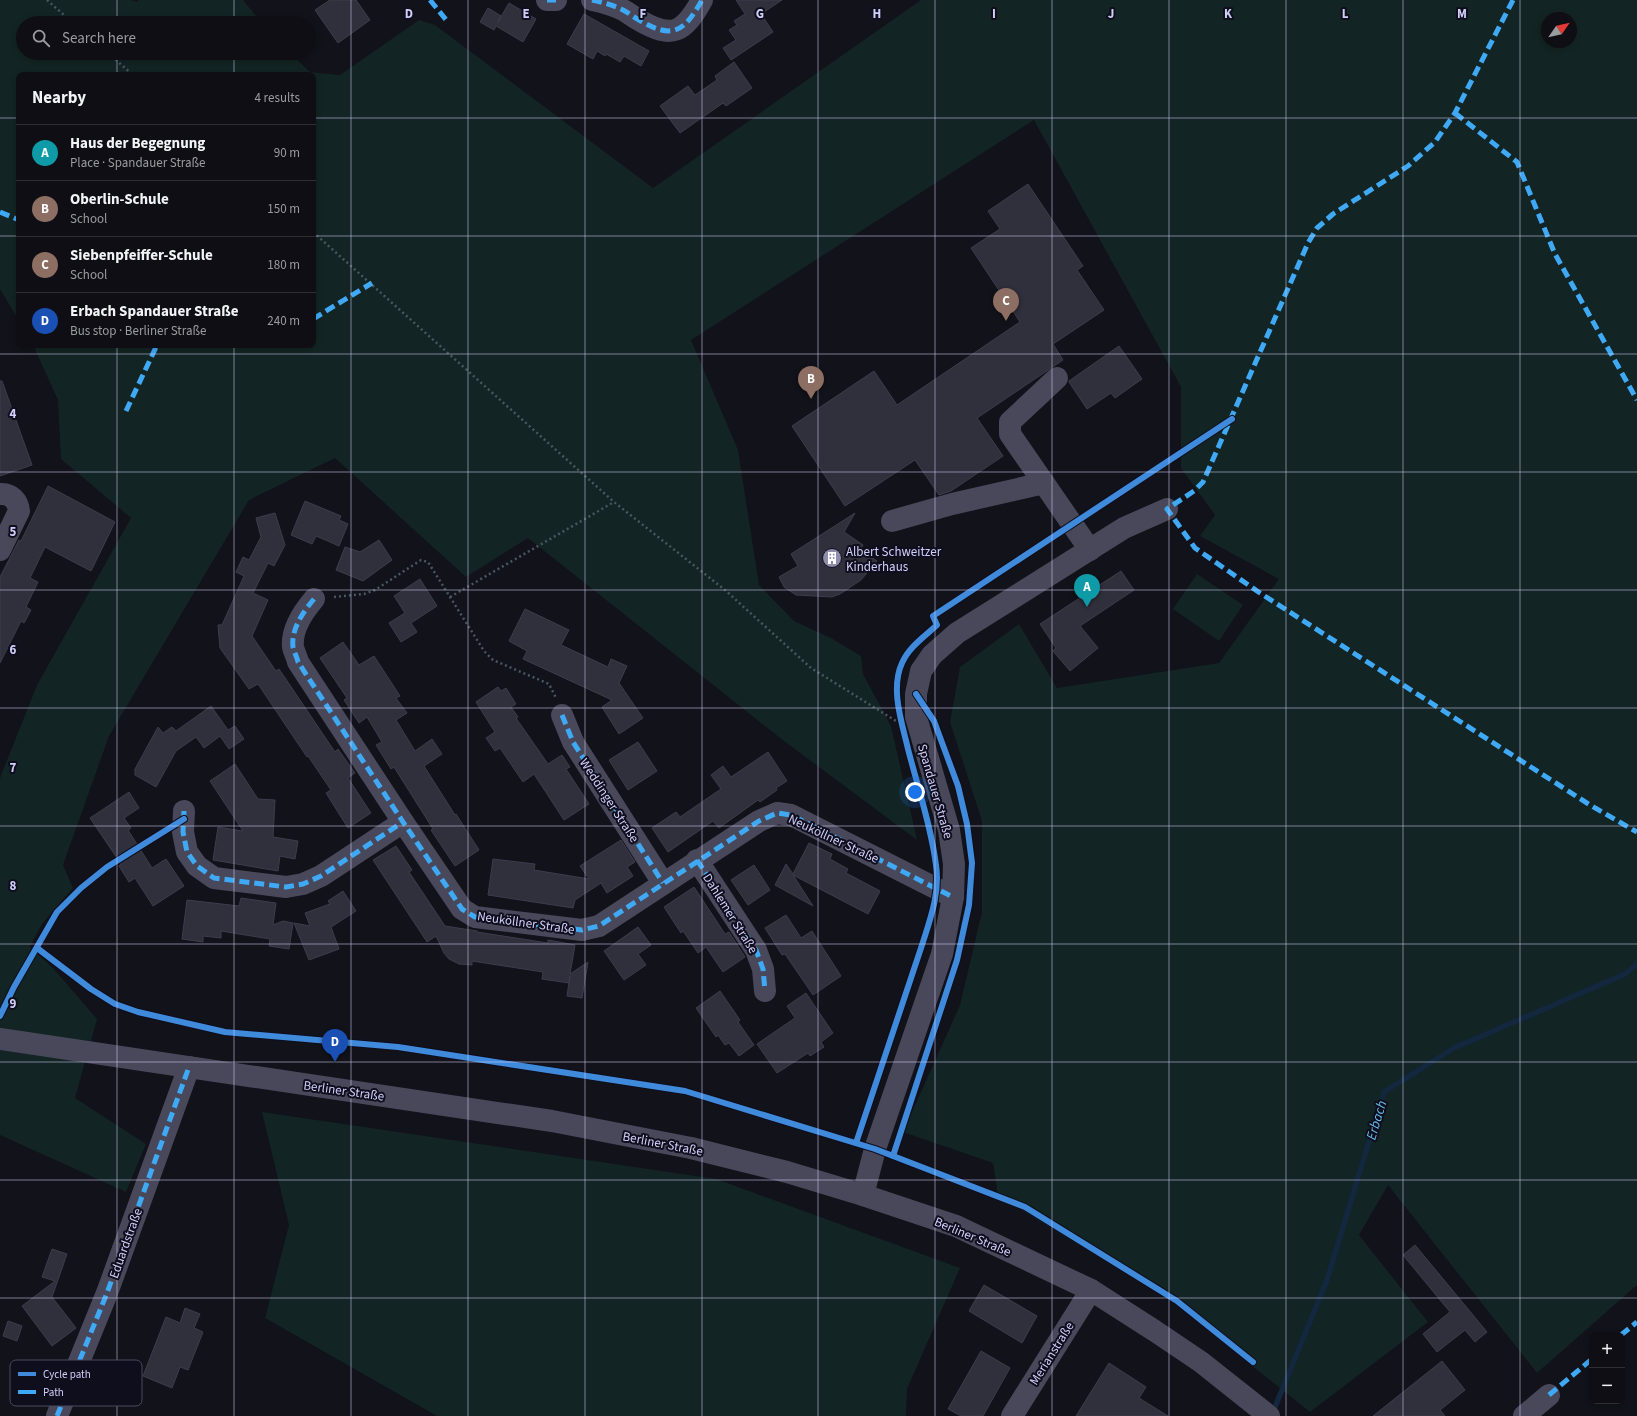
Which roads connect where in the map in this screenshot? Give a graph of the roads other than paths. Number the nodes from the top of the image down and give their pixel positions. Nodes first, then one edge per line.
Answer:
1 (547, 0) edge
2 (556, 0) edge
3 (592, 0) edge
4 (702, 0) edge
5 (1057, 378) dead end
6 (1044, 483) junction
7 (0, 494) edge
8 (1167, 509) dead end
9 (892, 521) dead end
10 (0, 550) edge
11 (1090, 550) junction
12 (314, 599) road end
13 (562, 715) road end
14 (184, 811) dead end
15 (403, 822) junction
16 (697, 860) junction
17 (664, 883) junction
18 (953, 896) junction
19 (765, 991) dead end
20 (0, 1038) edge
21 (189, 1067) junction
22 (863, 1194) junction
23 (1091, 1290) junction
24 (80, 1360) edge
25 (1549, 1395) dead end
26 (61, 1406) edge
27 (1263, 1411) edge
28 (57, 1416) edge
29 (1012, 1416) edge
30 (1524, 1416) edge

1 - 2 street
3 - 4 street
5 - 6 street
6 - 9 street
6 - 11 street
7 - 10 street
8 - 11 street, Spandauer Straße
11 - 18 street, Spandauer Straße
12 - 15 street, Neuköllner Straße
13 - 17 street, Weddinger Straße
14 - 15 street
15 - 17 street, Neuköllner Straße
16 - 17 street, Neuköllner Straße
16 - 18 street, Neuköllner Straße
16 - 19 street, Dahlemer Straße
18 - 22 street, Spandauer Straße
20 - 21 street, Berliner Straße
21 - 22 street, Berliner Straße
21 - 24 street, Eduardstraße
22 - 23 street, Berliner Straße
23 - 27 street, Berliner Straße
23 - 29 street, Merianstraße
25 - 30 street
26 - 28 street, Eduardstraße

